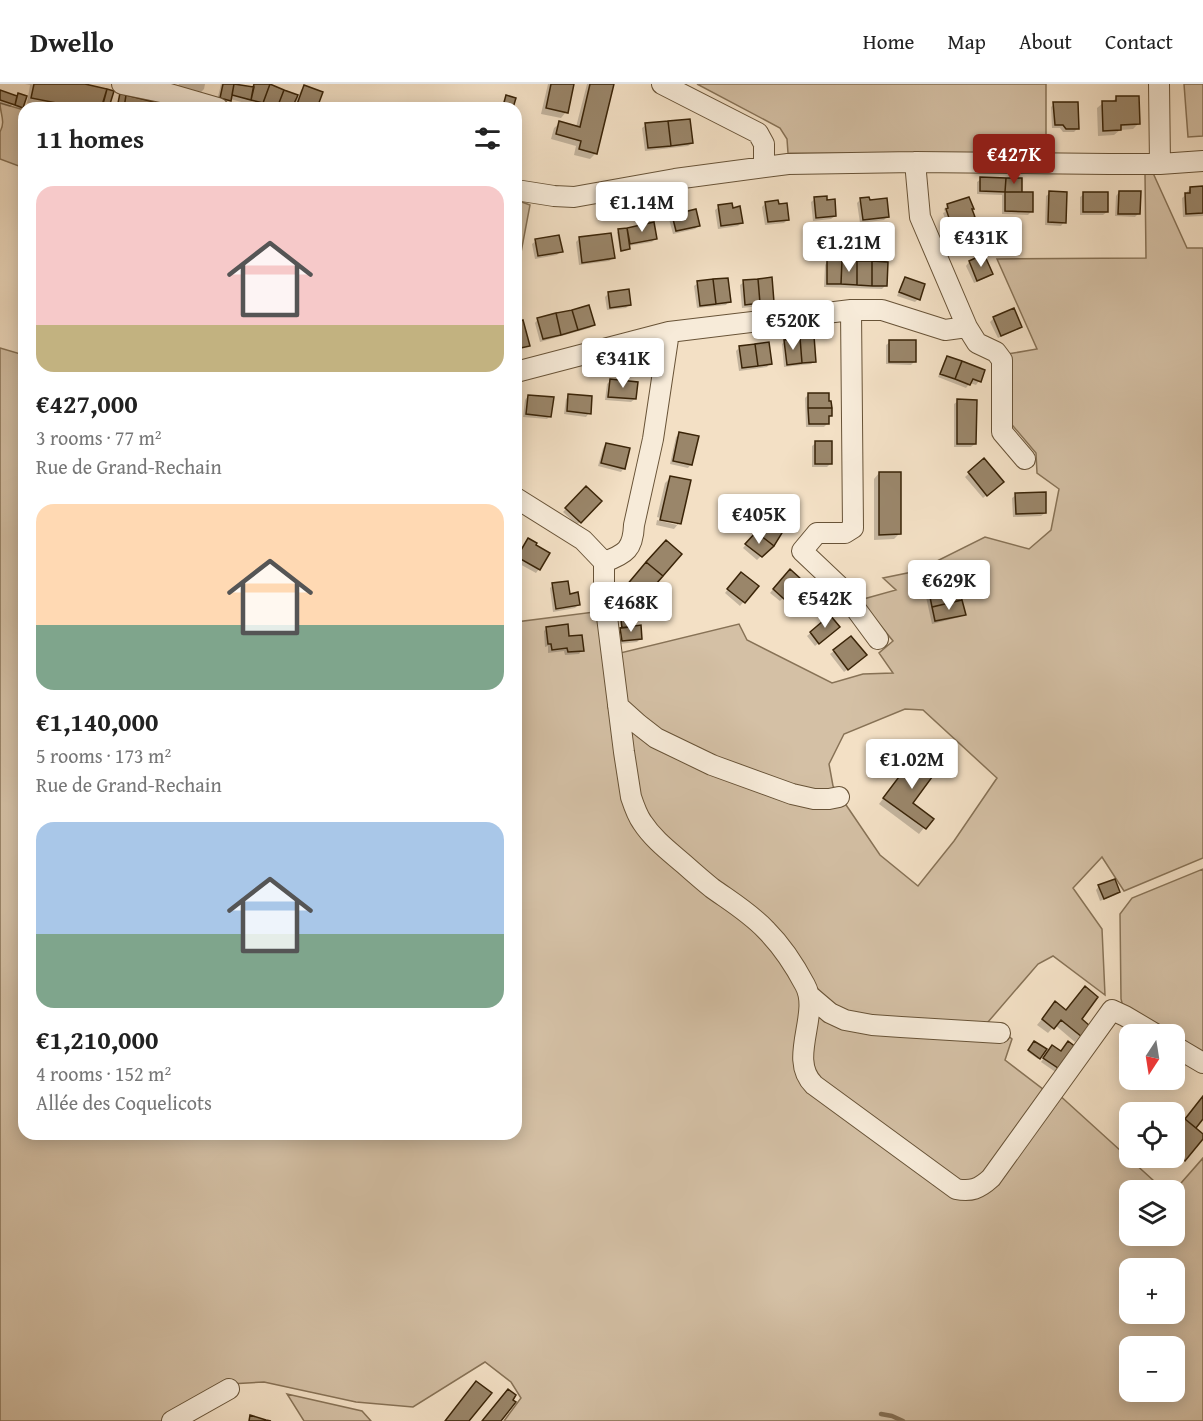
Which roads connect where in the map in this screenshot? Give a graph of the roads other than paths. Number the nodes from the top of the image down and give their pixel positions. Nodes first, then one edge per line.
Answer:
1 (122, 84) edge
2 (662, 84) edge
3 (1159, 84) edge
4 (197, 102) edge
5 (1203, 161) edge
6 (915, 162) junction
7 (1160, 164) junction
8 (764, 167) junction
9 (522, 191) edge
10 (851, 310) junction
11 (968, 327) junction
12 (669, 332) junction
13 (522, 370) edge
14 (1025, 459) dead end
15 (522, 502) edge
16 (604, 562) junction
17 (878, 639) dead end
18 (618, 706) junction
19 (839, 797) dead end
20 (810, 996) junction
21 (1138, 1024) edge
22 (1000, 1033) dead end
23 (1185, 1052) edge
24 (1203, 1063) edge
25 (229, 1389) dead end
26 (171, 1421) edge

1 - 4 street
2 - 8 street
3 - 7 street
5 - 7 street
6 - 7 street
6 - 8 street
6 - 11 street
8 - 9 street
10 - 11 street
10 - 12 street
10 - 17 street
11 - 14 street
12 - 13 street
12 - 16 street
15 - 16 street
16 - 18 street
18 - 19 street
18 - 20 street
20 - 21 street
20 - 22 street
23 - 24 street
25 - 26 street

